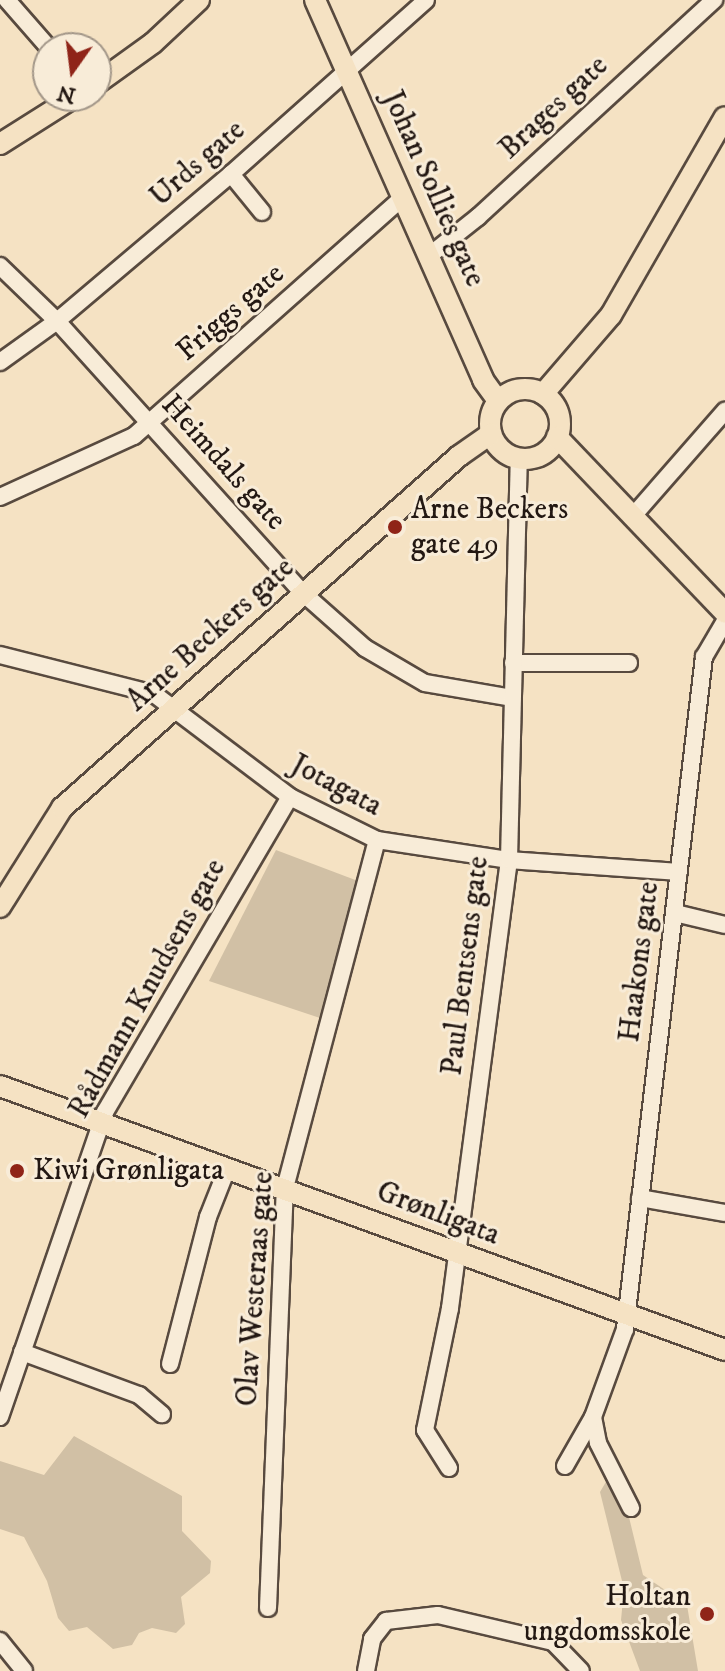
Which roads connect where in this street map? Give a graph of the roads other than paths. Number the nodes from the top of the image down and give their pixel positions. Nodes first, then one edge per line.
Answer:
1 (7, 0) edge
2 (199, 0) edge
3 (315, 0) edge
4 (426, 0) edge
5 (714, 0) edge
6 (35, 32) edge
7 (347, 70) junction
8 (112, 72) edge
9 (51, 112) edge
10 (725, 117) edge
11 (0, 144) edge
12 (231, 174) junction
13 (403, 197) junction
14 (262, 212) dead end
15 (430, 255) junction
16 (0, 266) edge
17 (57, 321) junction
18 (0, 362) edge
19 (543, 394) junction
20 (498, 401) junction
21 (725, 411) edge
22 (149, 423) junction
23 (491, 434) junction
24 (557, 437) junction
25 (519, 458) junction
26 (0, 497) edge
27 (633, 516) junction
28 (303, 593) junction
29 (725, 613) edge
30 (725, 621) edge
31 (0, 655) edge
32 (513, 663) junction
33 (629, 663) dead end
34 (512, 698) junction
35 (176, 706) junction
36 (290, 797) junction
37 (377, 840) junction
38 (509, 860) junction
39 (679, 872) junction
40 (0, 907) edge
41 (675, 913) junction
42 (725, 925) edge
43 (0, 1086) edge
44 (100, 1123) junction
45 (227, 1169) junction
46 (285, 1188) junction
47 (640, 1198) junction
48 (725, 1213) edge
49 (456, 1254) junction
50 (627, 1316) junction
51 (725, 1350) edge
52 (22, 1352) junction
53 (170, 1364) dead end
54 (162, 1414) dead end
55 (0, 1417) edge
56 (593, 1417) junction
57 (565, 1466) dead end
58 (449, 1468) dead end
59 (631, 1508) dead end
60 (268, 1608) dead end
61 (0, 1641) edge
62 (24, 1671) edge
63 (366, 1671) edge
64 (581, 1671) edge

1 - 6 street
2 - 8 main road
3 - 7 main road, Johan Sollies gate
4 - 7 street, Urds gate
5 - 15 street, Brages gate
7 - 12 street, Urds gate
7 - 13 main road, Johan Sollies gate
9 - 11 main road
10 - 19 main road
12 - 14 street
12 - 17 street, Urds gate
13 - 15 main road, Johan Sollies gate
13 - 22 street, Friggs gate
15 - 20 main road, Johan Sollies gate
16 - 17 street, Heimdals gate
17 - 18 street, Urds gate
17 - 22 street, Heimdals gate
19 - 20 main road
19 - 24 main road
20 - 23 main road
21 - 27 street
22 - 26 street, Friggs gate
22 - 28 street, Heimdals gate
23 - 25 main road
23 - 28 main road, Arne Beckers gate
24 - 25 main road
24 - 27 main road
25 - 32 street, Paul Bentsens gate
27 - 29 main road
28 - 34 street, Heimdals gate
28 - 35 main road, Arne Beckers gate
30 - 39 street, Haakons gate
31 - 35 street, Jotagata
32 - 33 street
32 - 34 street, Paul Bentsens gate
34 - 38 street, Paul Bentsens gate
35 - 36 street, Jotagata
35 - 40 main road, Arne Beckers gate
36 - 37 street, Jotagata
36 - 44 street, Rådmann Knudsens gate
37 - 38 street, Jotagata
37 - 46 street, Olav Westeraas gate
38 - 39 street, Jotagata
38 - 49 street, Paul Bentsens gate
39 - 41 street, Haakons gate
41 - 42 street
41 - 47 street, Haakons gate
43 - 44 main road, Grønligata
44 - 45 main road, Grønligata
44 - 52 street, Rådmann Knudsens gate
45 - 46 main road, Grønligata
45 - 53 street
46 - 49 main road, Grønligata
46 - 60 street, Olav Westeraas gate
47 - 48 street
47 - 50 street, Haakons gate
49 - 50 main road, Grønligata
49 - 58 street, Paul Bentsens gate
50 - 51 main road, Grønligata
50 - 56 street
52 - 54 street
52 - 55 street, Rådmann Knudsens gate
56 - 57 street
56 - 59 street
61 - 62 street
63 - 64 street

